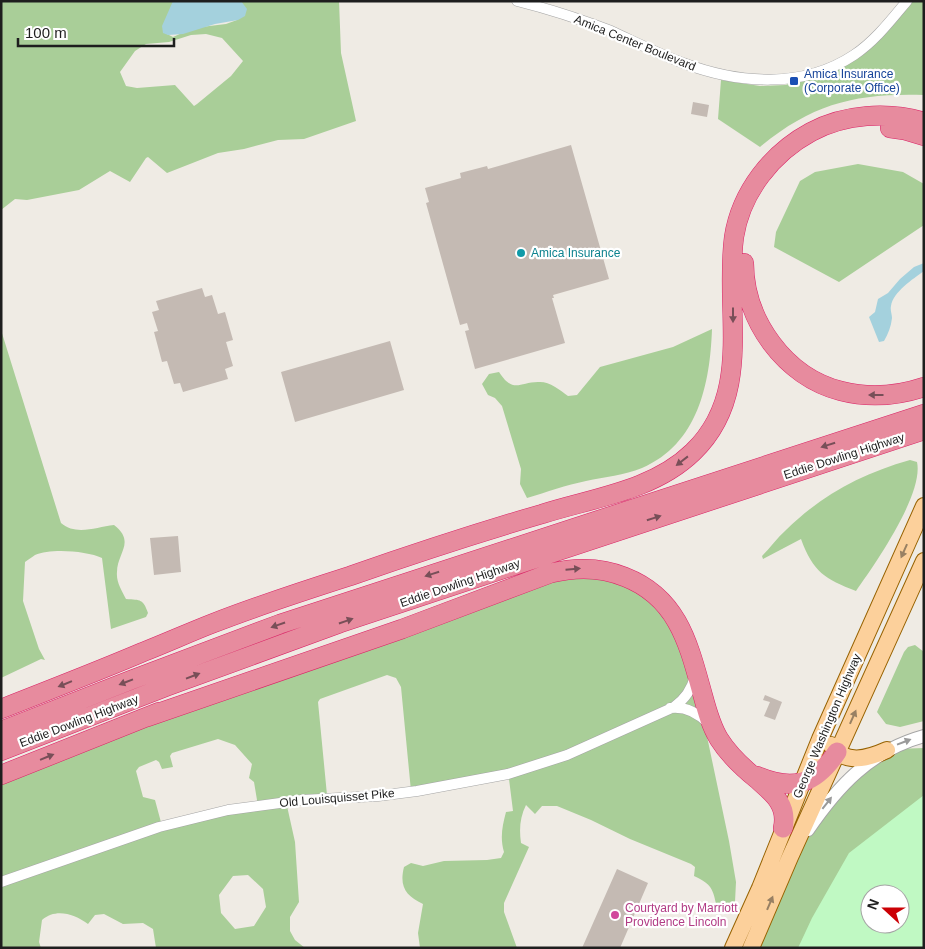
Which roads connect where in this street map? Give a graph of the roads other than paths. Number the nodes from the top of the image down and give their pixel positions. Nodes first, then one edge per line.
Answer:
1 (517, 1) edge
2 (907, 1) edge
3 (924, 122) edge
4 (924, 136) edge
5 (924, 387) edge
6 (924, 414) edge
7 (924, 430) edge
8 (761, 467) junction
9 (924, 506) edge
10 (608, 534) junction
11 (924, 561) edge
12 (142, 653) junction
13 (696, 670) junction
14 (1, 709) edge
15 (669, 709) junction
16 (148, 717) junction
17 (824, 729) junction
18 (1, 731) edge
19 (715, 732) junction
20 (924, 736) edge
21 (886, 750) junction
22 (1, 752) edge
23 (837, 752) junction
24 (745, 770) junction
25 (1, 775) edge
26 (801, 783) junction
27 (784, 828) junction
28 (790, 857) junction
29 (1, 882) edge
30 (733, 948) edge
31 (751, 948) edge

1 - 2 street, Amica Center Boulevard
3 -> 12 highway
5 -> 4 highway
6 -> 8 highway, Eddie Dowling Highway
10 -> 7 highway, Eddie Dowling Highway
8 - 12 highway
8 -> 18 highway, Eddie Dowling Highway
9 -> 17 main road, George Washington Highway
10 - 16 highway
22 -> 10 highway, Eddie Dowling Highway
23 -> 11 main road, George Washington Highway
12 -> 14 highway
13 - 15 street, Old Louisquisset Pike
16 -> 13 highway
13 - 19 highway
15 - 19 street
15 - 29 street, Old Louisquisset Pike
25 -> 16 highway
17 - 23 main road
17 - 26 main road, George Washington Highway
19 - 24 highway
21 -> 20 street
21 - 23 main road
28 -> 21 street
23 - 26 highway
23 - 28 main road, George Washington Highway
24 - 26 highway
24 - 27 highway
26 - 27 main road, George Washington Highway
27 - 30 main road, George Washington Highway
31 -> 28 main road, George Washington Highway

